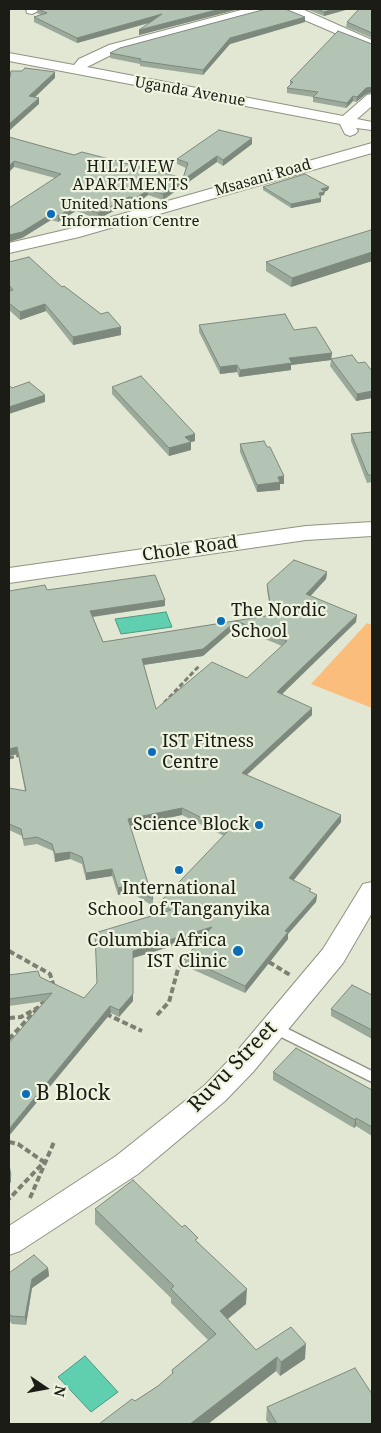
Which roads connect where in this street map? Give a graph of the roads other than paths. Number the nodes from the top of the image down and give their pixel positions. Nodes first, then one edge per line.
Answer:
1 (260, 9) edge
2 (291, 9) edge
3 (372, 45) edge
4 (9, 57) edge
5 (76, 71) junction
6 (372, 98) edge
7 (346, 121) junction
8 (372, 126) edge
9 (372, 148) edge
10 (344, 155) junction
11 (9, 248) edge
12 (372, 529) edge
13 (9, 576) edge
14 (372, 891) edge
15 (274, 1027) junction
16 (372, 1077) edge
17 (9, 1242) edge

1 - 5 street
2 - 3 street
4 - 5 street, Uganda Avenue
5 - 7 street, Uganda Avenue
6 - 7 street
7 - 8 street, Uganda Avenue
7 - 10 street
9 - 10 street, Msasani Road
10 - 11 street, Msasani Road
12 - 13 street, Chole Road
14 - 15 street, Ruvu Street
15 - 16 lane
15 - 17 street, Ruvu Street

